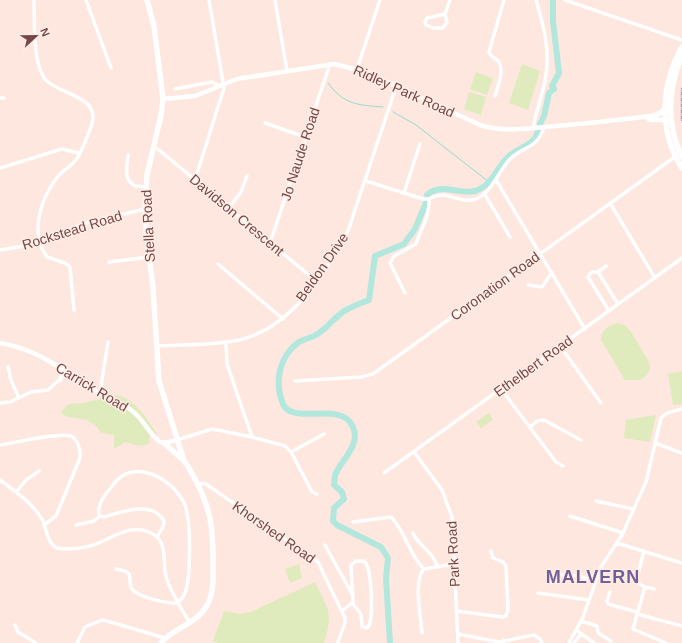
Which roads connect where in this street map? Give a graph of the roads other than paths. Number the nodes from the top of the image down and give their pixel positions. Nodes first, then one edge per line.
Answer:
1 (34, 0) edge
2 (86, 0) edge
3 (147, 0) edge
4 (209, 0) edge
5 (275, 0) edge
6 (380, 0) edge
7 (450, 0) edge
8 (504, 0) edge
9 (536, 0) edge
10 (565, 0) edge
11 (446, 14) junction
12 (682, 40) edge
13 (682, 47) edge
14 (682, 55) edge
15 (330, 64) junction
16 (111, 68) dead end
17 (357, 69) junction
18 (287, 71) junction
19 (222, 85) junction
20 (396, 87) junction
21 (175, 89) dead end
22 (495, 96) dead end
23 (163, 99) junction
24 (665, 108) junction
25 (654, 116) junction
26 (668, 117) junction
27 (647, 118) junction
28 (265, 123) dead end
29 (544, 127) junction
30 (532, 128) junction
31 (306, 137) junction
32 (420, 144) dead end
33 (158, 149) dead end
34 (79, 153) junction
35 (128, 155) dead end
36 (679, 155) edge
37 (0, 168) edge
38 (682, 168) edge
39 (247, 176) dead end
40 (195, 180) junction
41 (496, 180) junction
42 (366, 181) junction
43 (146, 187) junction
44 (404, 193) junction
45 (484, 193) junction
46 (429, 199) junction
47 (610, 203) junction
48 (229, 208) junction
49 (145, 209) junction
50 (510, 237) dead end
51 (40, 241) junction
52 (270, 243) junction
53 (0, 250) edge
54 (540, 253) junction
55 (149, 257) junction
56 (682, 258) edge
57 (109, 262) dead end
58 (218, 264) dead end
59 (606, 266) dead end
60 (552, 272) junction
61 (598, 272) junction
62 (655, 278) junction
63 (316, 281) junction
64 (528, 285) dead end
65 (405, 293) dead end
66 (471, 304) junction
67 (618, 304) junction
68 (466, 307) junction
69 (74, 308) dead end
70 (609, 311) junction
71 (283, 319) junction
72 (444, 324) junction
73 (446, 328) dead end
74 (585, 329) junction
75 (108, 342) dead end
76 (226, 342) junction
77 (0, 343) edge
78 (156, 346) junction
79 (560, 346) junction
80 (65, 364) dead end
81 (8, 367) dead end
82 (63, 369) junction
83 (68, 372) junction
84 (60, 380) junction
85 (295, 382) dead end
86 (501, 389) junction
87 (100, 393) junction
88 (19, 398) junction
89 (0, 403) edge
90 (601, 403) dead end
91 (682, 410) edge
92 (530, 427) junction
93 (324, 434) dead end
94 (252, 437) junction
95 (176, 440) junction
96 (581, 440) dead end
97 (164, 443) junction
98 (655, 443) junction
99 (0, 445) edge
100 (291, 452) junction
101 (414, 452) junction
102 (682, 453) edge
103 (183, 460) junction
104 (563, 466) dead end
105 (39, 471) dead end
106 (384, 473) dead end
107 (0, 480) edge
108 (197, 484) junction
109 (16, 492) junction
110 (317, 494) dead end
111 (596, 501) dead end
112 (633, 509) junction
113 (100, 516) junction
114 (570, 516) dead end
115 (353, 522) dead end
116 (44, 525) junction
117 (76, 525) dead end
118 (413, 533) dead end
119 (623, 533) junction
120 (157, 537) junction
121 (618, 543) junction
122 (326, 546) dead end
123 (491, 551) dead end
124 (644, 551) junction
125 (682, 563) edge
126 (454, 564) junction
127 (437, 566) junction
128 (116, 569) dead end
129 (424, 569) junction
130 (553, 574) dead end
131 (595, 581) junction
132 (645, 587) junction
133 (654, 589) dead end
134 (610, 592) dead end
135 (538, 593) dead end
136 (354, 597) junction
137 (589, 600) junction
138 (177, 603) junction
139 (352, 603) junction
140 (342, 611) junction
141 (456, 611) junction
142 (637, 614) junction
143 (581, 621) junction
144 (190, 623) junction
145 (15, 625) dead end
146 (682, 626) edge
147 (576, 630) junction
148 (422, 633) dead end
149 (458, 634) junction
150 (581, 634) junction
151 (163, 641) edge
152 (612, 641) dead end
153 (338, 642) dead end
154 (36, 643) edge
155 (77, 643) edge
156 (458, 643) edge
157 (542, 643) edge
158 (569, 643) edge
159 (574, 643) edge
160 (594, 643) edge
161 (666, 643) edge

1 - 34 street
2 - 16 street
3 - 23 main road, Stella Road
4 - 19 street
5 - 18 street
6 - 17 street
7 - 11 street
8 - 22 street
9 - 30 street
10 - 12 street
11 - 11 street
13 - 24 main road
14 - 26 main road
15 - 17 street, Ridley Park Road
15 - 18 street, Ridley Park Road
15 - 31 street, Jo Naude Road
17 - 20 street, Ridley Park Road
18 - 19 street, Ridley Park Road
19 - 21 street
19 - 23 street, Ridley Park Road
19 - 40 street
20 - 30 street, Ridley Park Road
20 - 42 street, Beldon Drive
23 - 43 main road, Stella Road
24 - 25 main road
24 - 26 main road
25 - 26 street, Ridley Park Road
25 - 27 street, Ridley Park Road
26 - 27 street, Ridley Park Road
26 - 36 main road
27 - 29 street, Ridley Park Road
28 - 31 street
29 - 30 street, Ridley Park Road
29 - 41 street
31 - 52 street, Jo Naude Road
32 - 44 street
33 - 40 street, Davidson Crescent
34 - 37 street
34 - 51 street
35 - 43 street
36 - 38 main road
36 - 47 street, Coronation Road
39 - 48 street
40 - 48 street, Davidson Crescent
41 - 45 street
41 - 54 street
42 - 44 street
42 - 63 street, Beldon Drive
43 - 49 main road, Stella Road
44 - 46 street
45 - 46 street
45 - 50 street
46 - 65 street
47 - 54 street, Coronation Road
47 - 62 street
48 - 52 street, Davidson Crescent
49 - 51 street, Rockstead Road
49 - 55 main road, Stella Road
51 - 53 street, Rockstead Road
51 - 69 street
52 - 63 street, Davidson Crescent
54 - 60 street
54 - 66 street, Coronation Road
55 - 57 street
55 - 78 main road, Stella Road
56 - 62 street, Ethelbert Road
58 - 71 street
59 - 61 street
60 - 64 street
60 - 74 street
61 - 67 street
61 - 70 street
62 - 67 street, Ethelbert Road
63 - 71 street, Beldon Drive
66 - 68 street, Coronation Road
66 - 68 street
67 - 70 street, Ethelbert Road
68 - 72 street, Coronation Road
70 - 74 street, Ethelbert Road
71 - 76 street, Beldon Drive
72 - 73 street
72 - 85 street, Coronation Road
74 - 79 street, Ethelbert Road
75 - 87 street
76 - 78 street, Beldon Drive
76 - 94 street
77 - 82 street, Carrick Road
78 - 95 main road, Stella Road
79 - 86 street, Ethelbert Road
79 - 90 street
80 - 82 street
81 - 88 street
82 - 83 street, Carrick Road
82 - 84 street
83 - 84 street
83 - 87 street, Carrick Road
84 - 88 street
86 - 92 street
86 - 101 street, Ethelbert Road
87 - 97 street, Carrick Road
88 - 89 street
91 - 98 street
92 - 96 street
92 - 104 street
93 - 100 street
94 - 95 street
94 - 100 street
95 - 97 street
95 - 103 main road, Stella Road
97 - 103 main road
98 - 102 street
98 - 112 street
99 - 116 street
100 - 110 street
101 - 106 street, Ethelbert Road
101 - 126 street, Park Road
103 - 108 main road, Stella Road
105 - 109 street
107 - 109 street
108 - 140 street, Khorshed Road
108 - 144 main road, Stella Road
109 - 116 street
111 - 112 street
112 - 119 street
113 - 117 street
113 - 120 street
113 - 138 street
114 - 119 street
115 - 129 street
116 - 120 street
118 - 127 street
119 - 121 street
120 - 138 street
121 - 124 street
121 - 131 street
122 - 136 street
123 - 141 street
124 - 125 street
124 - 132 street
126 - 127 street
126 - 141 street, Park Road
127 - 129 street
128 - 138 street
129 - 148 street
130 - 131 street
131 - 137 street
132 - 133 street
132 - 142 street
134 - 142 street
135 - 137 street
136 - 139 street
136 - 139 street
137 - 143 street
138 - 144 street
139 - 140 street
140 - 153 street, Khorshed Road
141 - 149 street, Park Road
142 - 146 street
142 - 161 street
143 - 147 street
143 - 152 street
144 - 151 main road, Stella Road
145 - 154 street
147 - 150 street
147 - 158 street
149 - 156 street, Park Road
149 - 157 street
150 - 159 street
150 - 160 street
151 - 155 street

